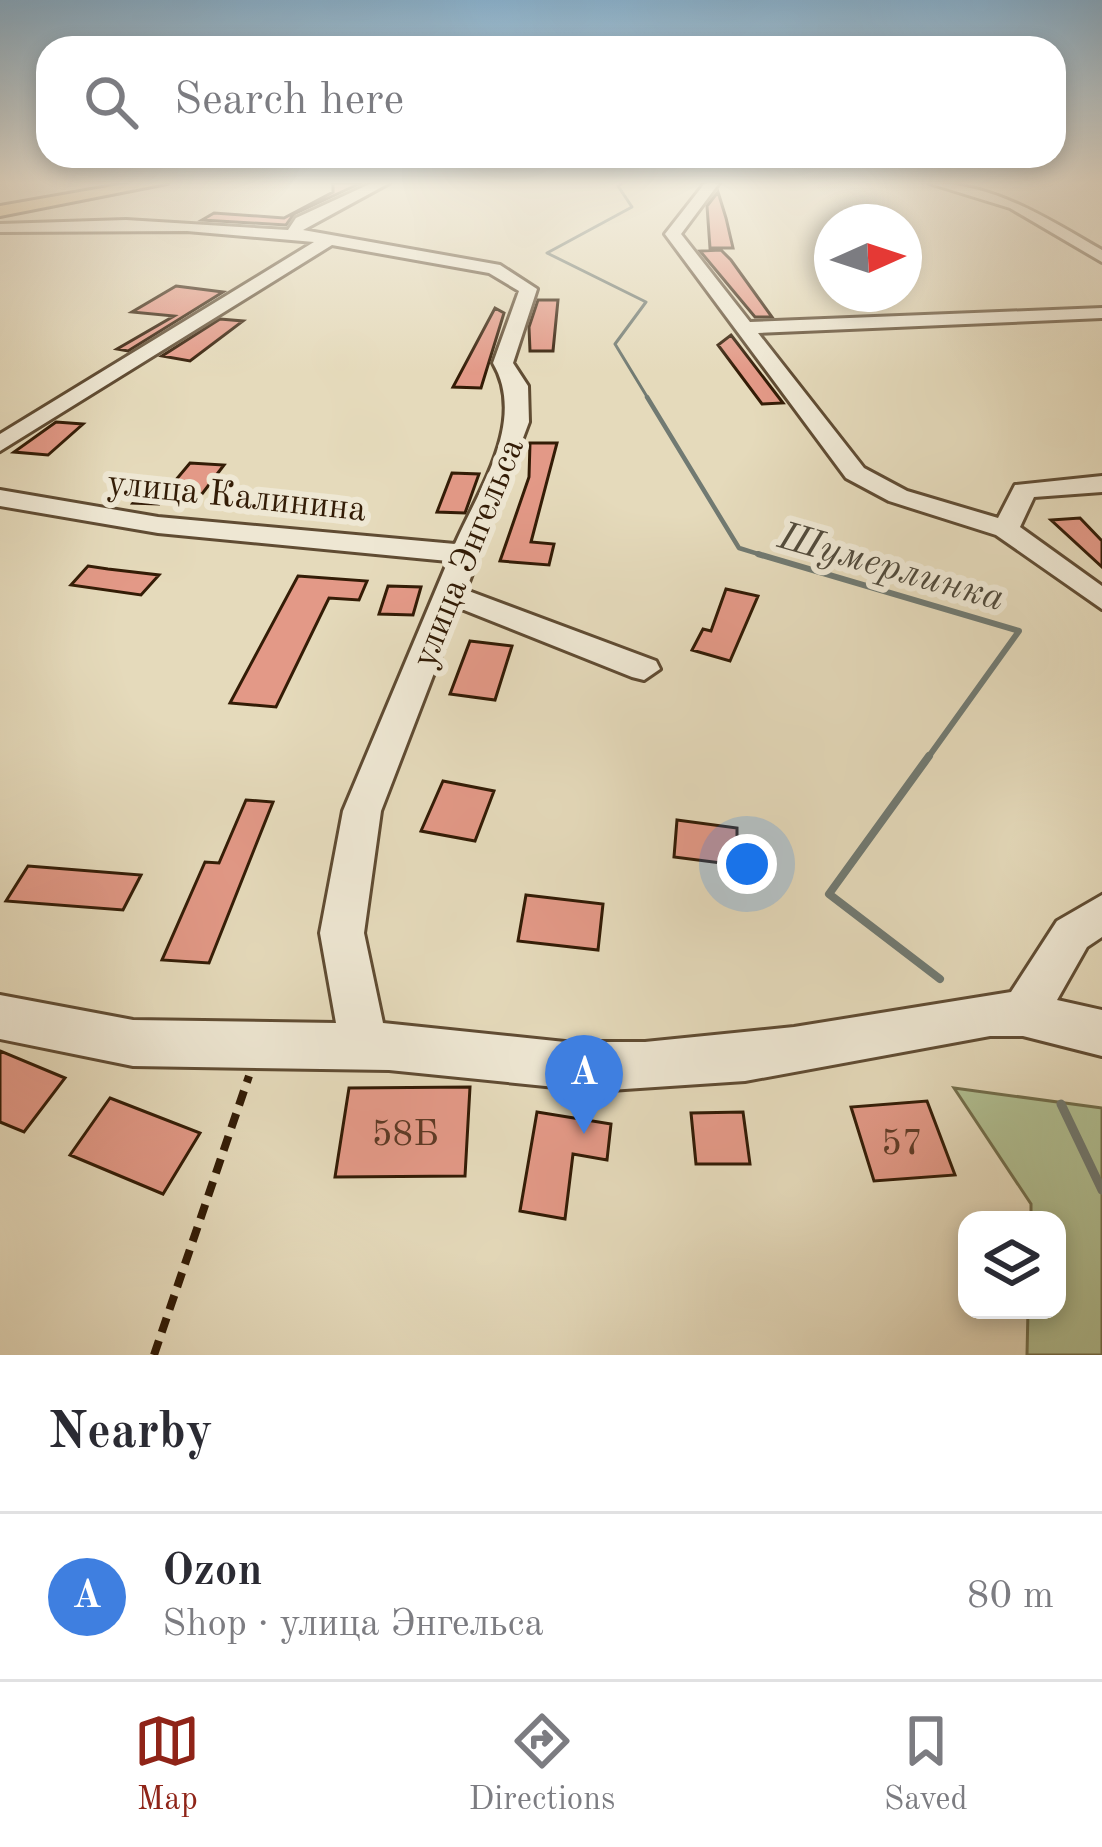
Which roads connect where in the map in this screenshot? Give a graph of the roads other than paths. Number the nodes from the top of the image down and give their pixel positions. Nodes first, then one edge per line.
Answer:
1 (319, 246) edge
2 (358, 246) edge
3 (682, 246) edge
4 (1102, 313) edge
5 (744, 328) junction
6 (0, 444) edge
7 (1102, 484) edge
8 (0, 498) edge
9 (1006, 529) junction
10 (466, 554) junction
11 (451, 593) junction
12 (1102, 600) edge
13 (644, 669) dead end
14 (1102, 913) edge
15 (1023, 1014) junction
16 (0, 1017) edge
17 (1102, 1034) edge
18 (364, 1046) junction

1 - 6 street
2 - 10 street, улица Энгельса
3 - 5 street
4 - 5 street
5 - 9 street
7 - 9 street
8 - 10 street, улица Калинина
9 - 12 street
10 - 11 street, улица Энгельса
11 - 13 street
11 - 18 street, улица Энгельса
14 - 15 street
15 - 17 street
15 - 18 street
16 - 18 street

